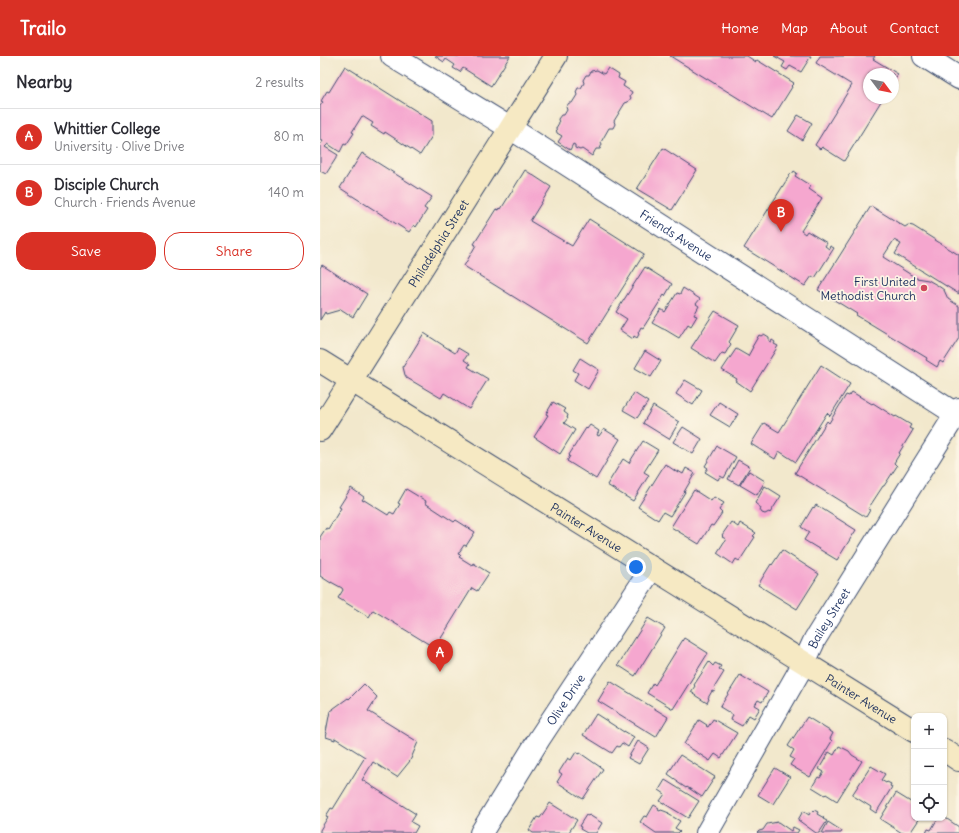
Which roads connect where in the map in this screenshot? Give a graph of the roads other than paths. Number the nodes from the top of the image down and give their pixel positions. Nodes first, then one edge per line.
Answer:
1 (392, 56) edge
2 (556, 56) edge
3 (924, 56) edge
4 (959, 78) edge
5 (510, 128) junction
6 (320, 362) edge
7 (352, 381) junction
8 (958, 413) edge
9 (320, 430) edge
10 (652, 568) junction
11 (804, 663) junction
12 (911, 730) edge
13 (947, 752) edge
14 (959, 760) edge
15 (481, 833) edge
16 (707, 833) edge

1 - 5 street, Friends Avenue
2 - 5 main road, Philadelphia Street
3 - 4 street
5 - 7 main road, Philadelphia Street
5 - 8 street, Friends Avenue
6 - 7 main road, Painter Avenue
7 - 9 main road, Philadelphia Street
7 - 10 main road, Painter Avenue
8 - 11 street, Bailey Street
10 - 11 main road, Painter Avenue
10 - 15 street, Olive Drive
11 - 12 main road, Painter Avenue
11 - 16 street, Bailey Street
13 - 14 main road

